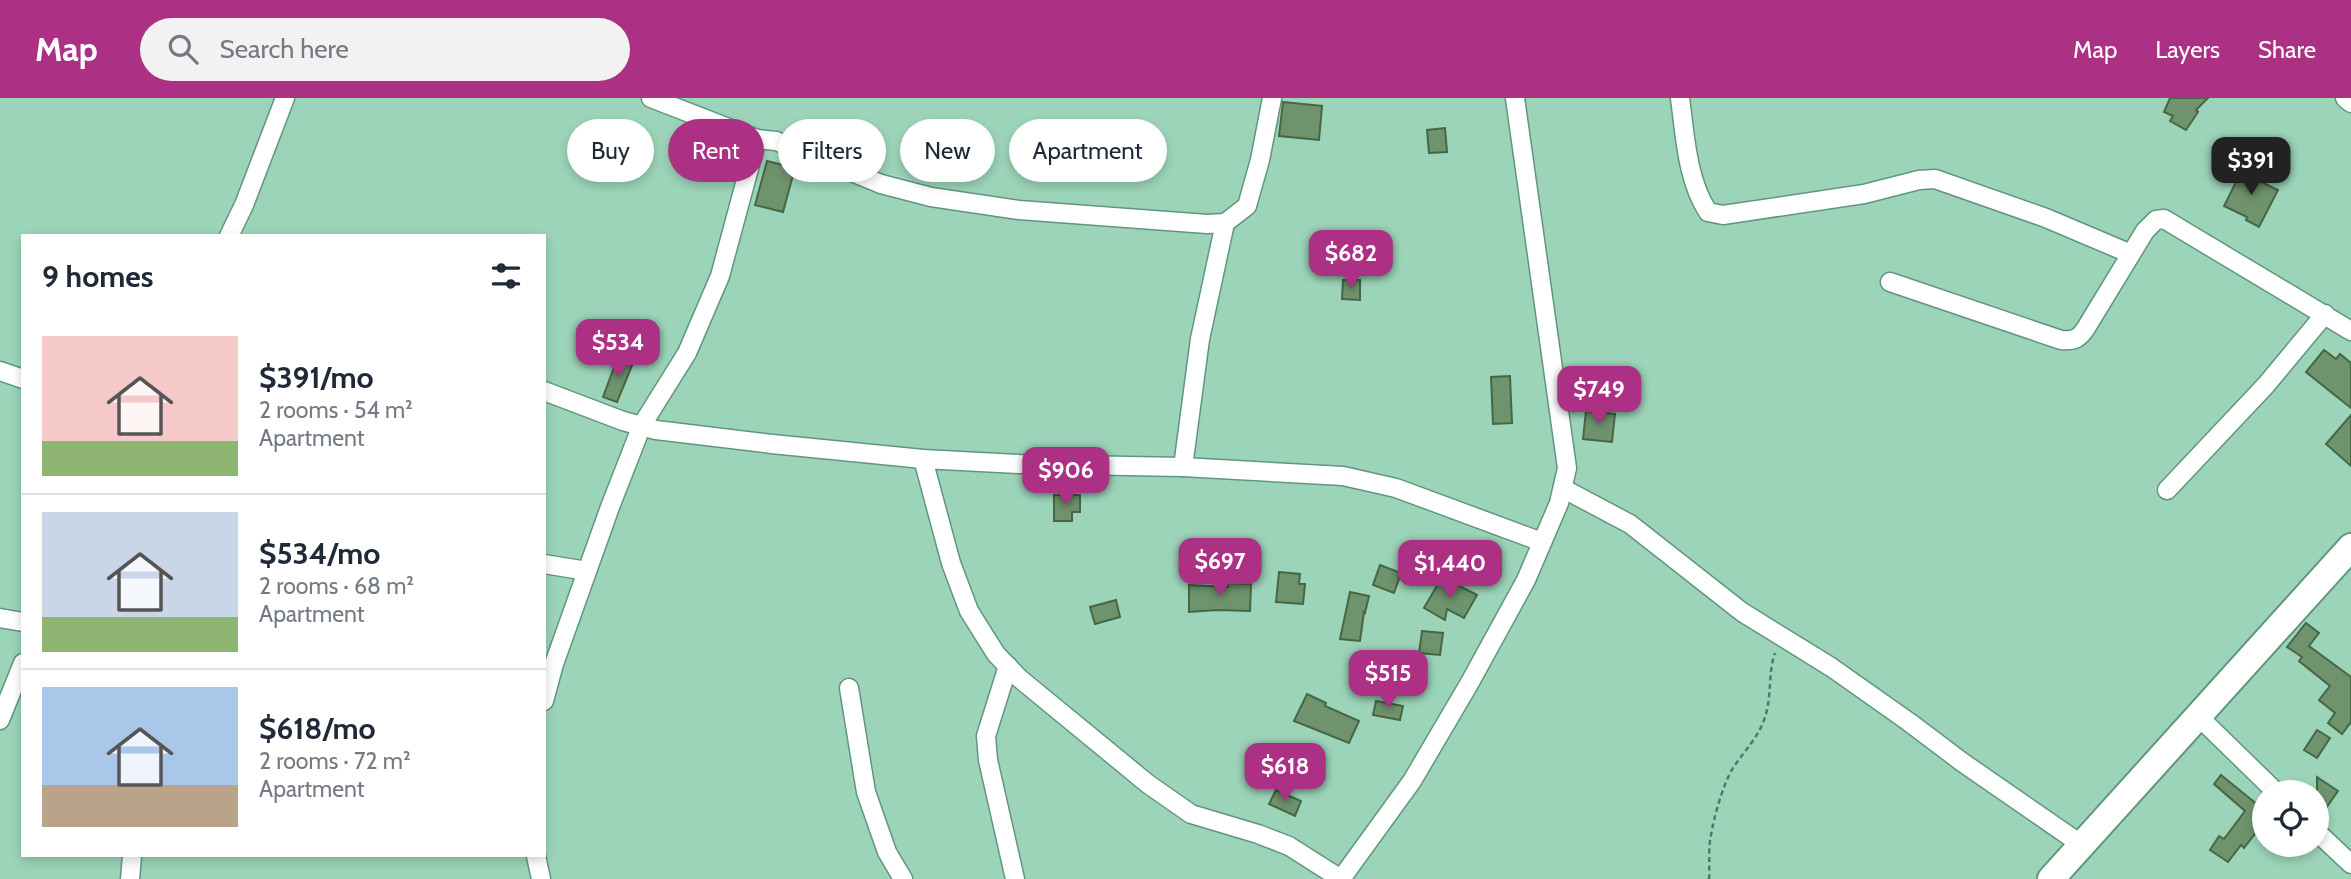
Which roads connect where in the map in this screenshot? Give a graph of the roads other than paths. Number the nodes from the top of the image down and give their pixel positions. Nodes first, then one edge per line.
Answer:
1 (285, 98) edge
2 (651, 98) edge
3 (1272, 98) edge
4 (1515, 98) edge
5 (1680, 98) edge
6 (2345, 98) edge
7 (2351, 103) edge
8 (705, 119) edge
9 (764, 140) edge
10 (745, 182) edge
11 (1225, 223) junction
12 (230, 234) edge
13 (2131, 254) junction
14 (1890, 282) dead end
15 (2325, 314) junction
16 (2351, 331) edge
17 (0, 371) edge
18 (21, 378) edge
19 (546, 392) edge
20 (642, 425) junction
21 (923, 459) junction
22 (1183, 467) junction
23 (1564, 489) junction
24 (2167, 490) dead end
25 (1542, 542) junction
26 (2351, 547) edge
27 (546, 564) edge
28 (587, 571) junction
29 (0, 618) edge
30 (21, 622) edge
31 (549, 664) edge
32 (1008, 666) junction
33 (21, 668) edge
34 (546, 686) edge
35 (849, 688) dead end
36 (2199, 717) junction
37 (0, 720) edge
38 (2264, 780) edge
39 (2329, 843) edge
40 (2082, 845) junction
41 (132, 857) edge
42 (537, 857) edge
43 (2351, 864) edge
44 (130, 879) edge
45 (541, 879) edge
46 (903, 879) edge
47 (1015, 879) edge
48 (1341, 879) edge
49 (2051, 879) edge

1 - 12 street
2 - 8 street
3 - 11 street
4 - 23 street
5 - 13 street
6 - 7 street
9 - 11 street
10 - 20 street
11 - 22 street
13 - 14 street
13 - 15 street
15 - 16 street
15 - 24 street
17 - 18 street
19 - 20 street
20 - 21 street
20 - 28 street
21 - 22 street
21 - 32 street
22 - 25 street
23 - 25 street
23 - 40 street
25 - 48 street
26 - 36 main road
27 - 28 street
28 - 31 street
29 - 30 street
31 - 34 street
32 - 47 street
32 - 48 street
33 - 37 street
35 - 46 street
36 - 38 street
36 - 40 main road
39 - 43 street
40 - 49 main road
41 - 44 street
42 - 45 street

